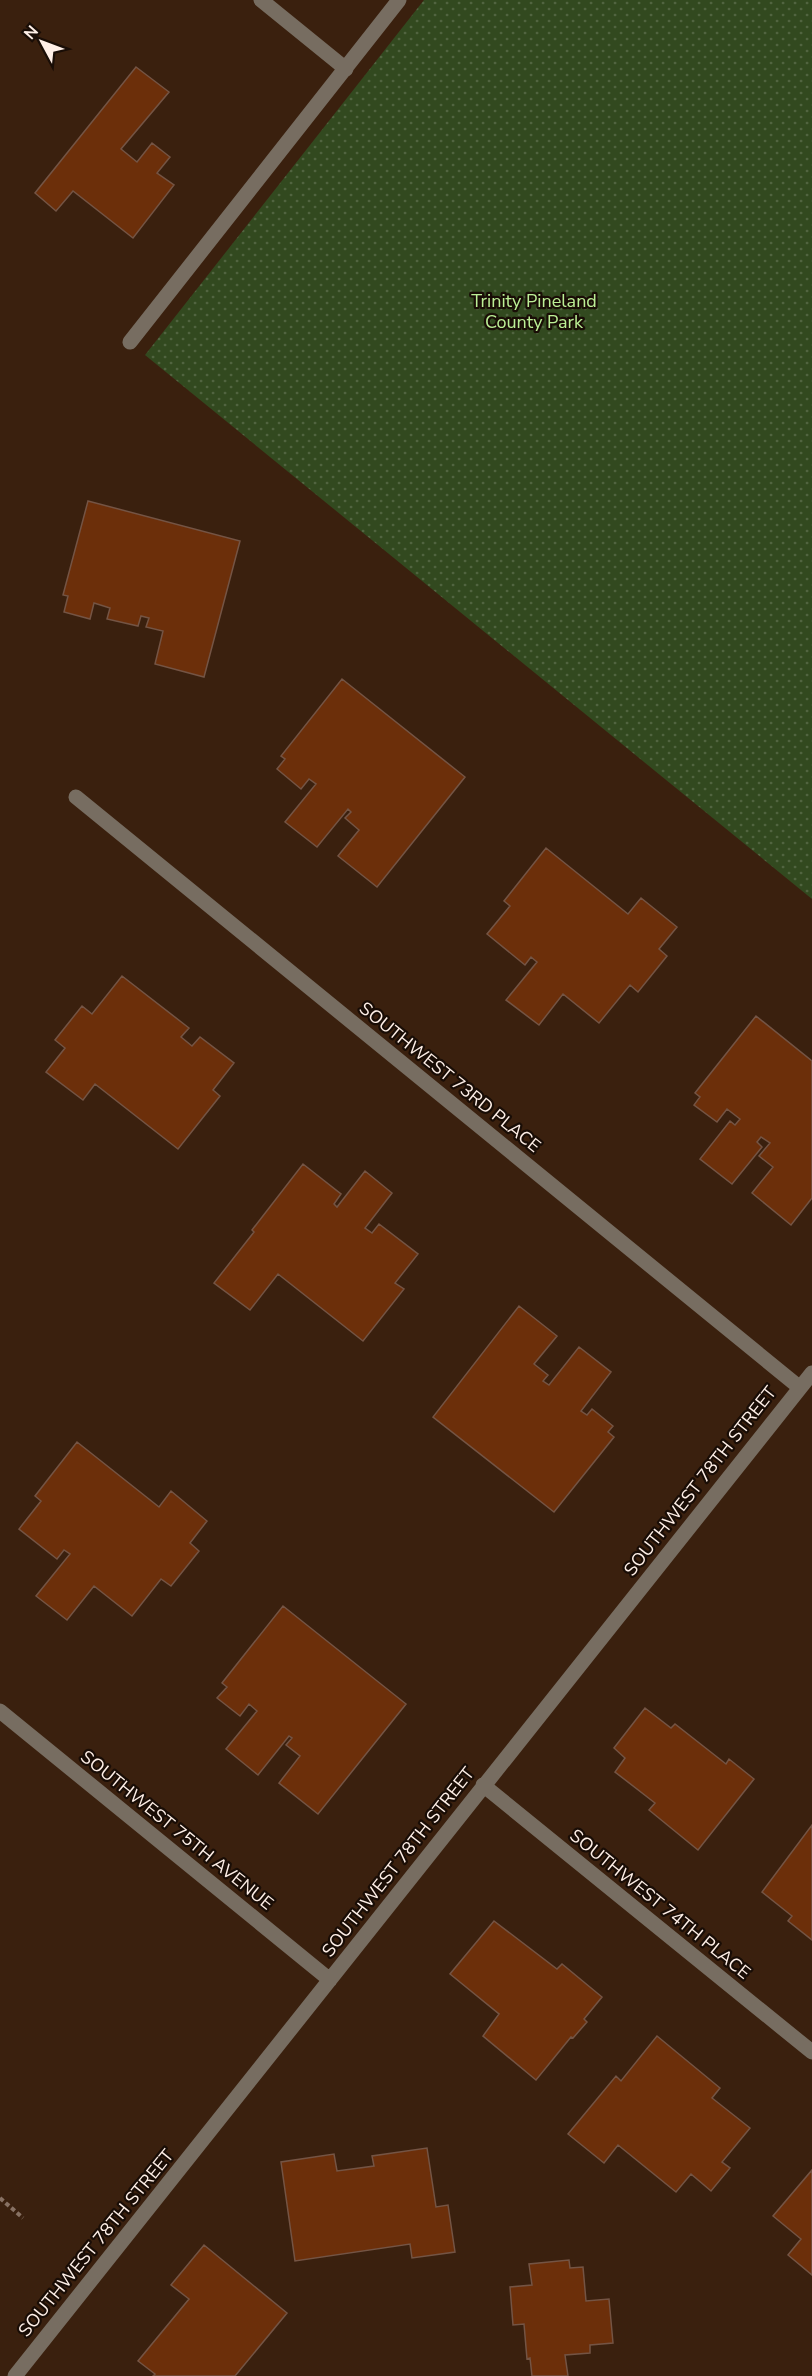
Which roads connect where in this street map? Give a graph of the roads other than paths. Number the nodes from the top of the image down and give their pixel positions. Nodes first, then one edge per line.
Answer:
1 (261, 0) edge
2 (399, 0) edge
3 (346, 69) junction
4 (130, 342) dead end
5 (76, 797) dead end
6 (812, 1373) edge
7 (799, 1387) junction
8 (0, 1711) edge
9 (483, 1785) junction
10 (330, 1980) junction
11 (812, 2052) edge
12 (15, 2376) edge

1 - 3 street
2 - 3 street
3 - 4 street
5 - 7 street, SOUTHWEST 73RD PLACE
6 - 7 street, SOUTHWEST 78TH STREET
7 - 9 street, SOUTHWEST 78TH STREET
8 - 10 street, SOUTHWEST 75TH AVENUE
9 - 10 street, SOUTHWEST 78TH STREET
9 - 11 street, SOUTHWEST 74TH PLACE
10 - 12 street, SOUTHWEST 78TH STREET

